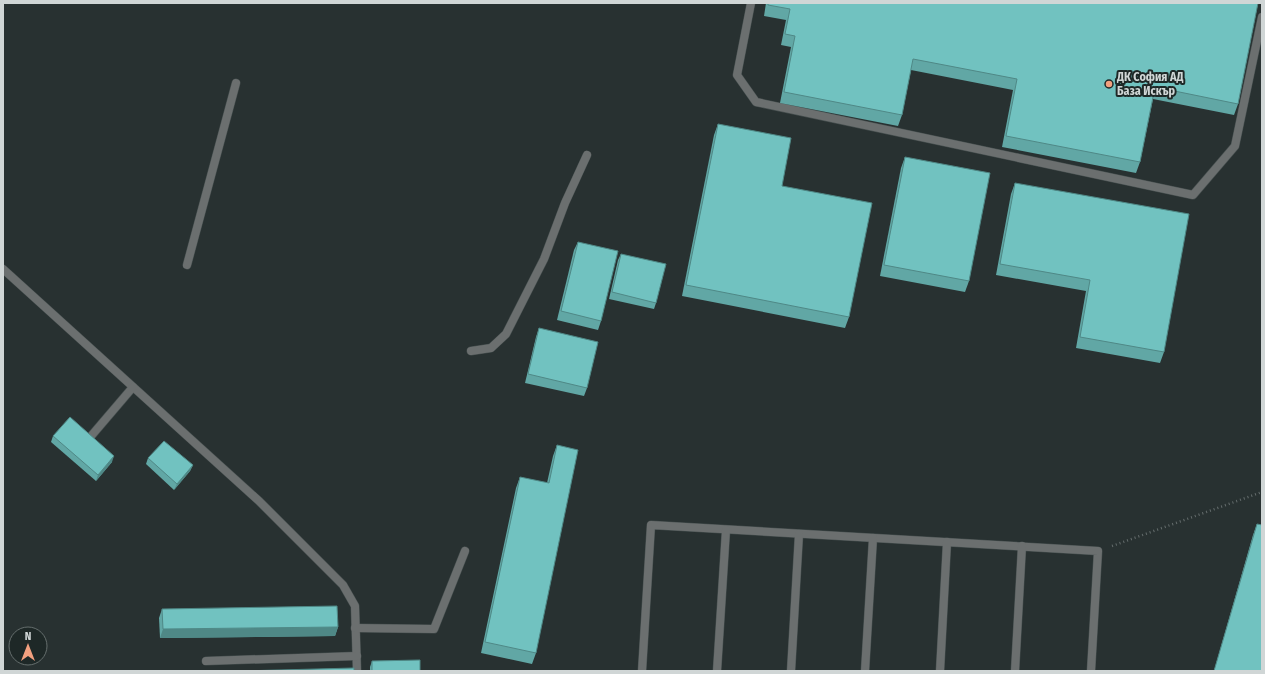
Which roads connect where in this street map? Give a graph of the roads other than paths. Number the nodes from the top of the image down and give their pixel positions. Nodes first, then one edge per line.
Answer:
1 (751, 3) edge
2 (1262, 17) edge
3 (236, 83) dead end
4 (587, 155) dead end
5 (187, 265) dead end
6 (3, 269) edge
7 (471, 351) dead end
8 (133, 387) junction
9 (92, 435) edge
10 (726, 530) junction
11 (799, 534) junction
12 (873, 538) junction
13 (947, 542) junction
14 (1022, 546) junction
15 (465, 551) dead end
16 (355, 628) junction
17 (356, 656) junction
18 (206, 661) dead end
19 (357, 671) edge
20 (642, 671) edge
21 (717, 671) edge
22 (791, 671) edge
23 (865, 671) edge
24 (940, 671) edge
25 (1015, 671) edge
26 (1091, 671) edge

1 - 2 lane
3 - 5 lane
4 - 7 lane
6 - 8 lane
8 - 9 lane
8 - 16 lane
10 - 11 lane
10 - 20 lane
10 - 21 lane
11 - 12 lane
11 - 22 lane
12 - 13 lane
12 - 23 lane
13 - 14 lane
13 - 24 lane
14 - 25 lane
14 - 26 lane
15 - 16 lane
16 - 17 lane
17 - 18 lane
17 - 19 lane

